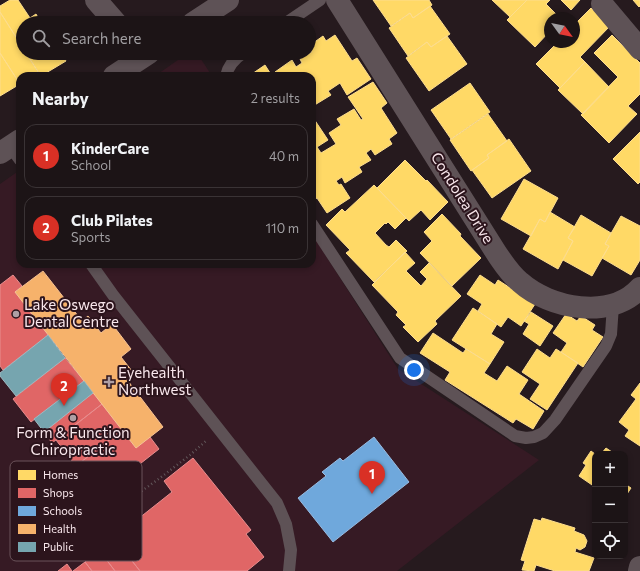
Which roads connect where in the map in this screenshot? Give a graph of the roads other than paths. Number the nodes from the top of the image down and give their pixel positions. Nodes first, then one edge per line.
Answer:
1 (96, 0) edge
2 (228, 0) edge
3 (320, 0) edge
4 (337, 0) edge
5 (602, 4) dead end
6 (110, 16) edge
7 (204, 16) edge
8 (296, 16) edge
9 (640, 49) edge
10 (135, 60) edge
11 (234, 60) edge
12 (119, 72) edge
13 (227, 72) edge
14 (316, 230) edge
15 (94, 268) edge
16 (640, 288) edge
17 (613, 305) junction
18 (640, 567) edge
19 (289, 571) edge
20 (639, 571) edge

1 - 6 street
2 - 7 street
3 - 8 lane
4 - 17 street, Condolea Drive
5 - 9 street
10 - 12 street
11 - 13 lane
14 - 17 lane
15 - 19 lane
16 - 17 street, Condolea Drive
18 - 20 street

